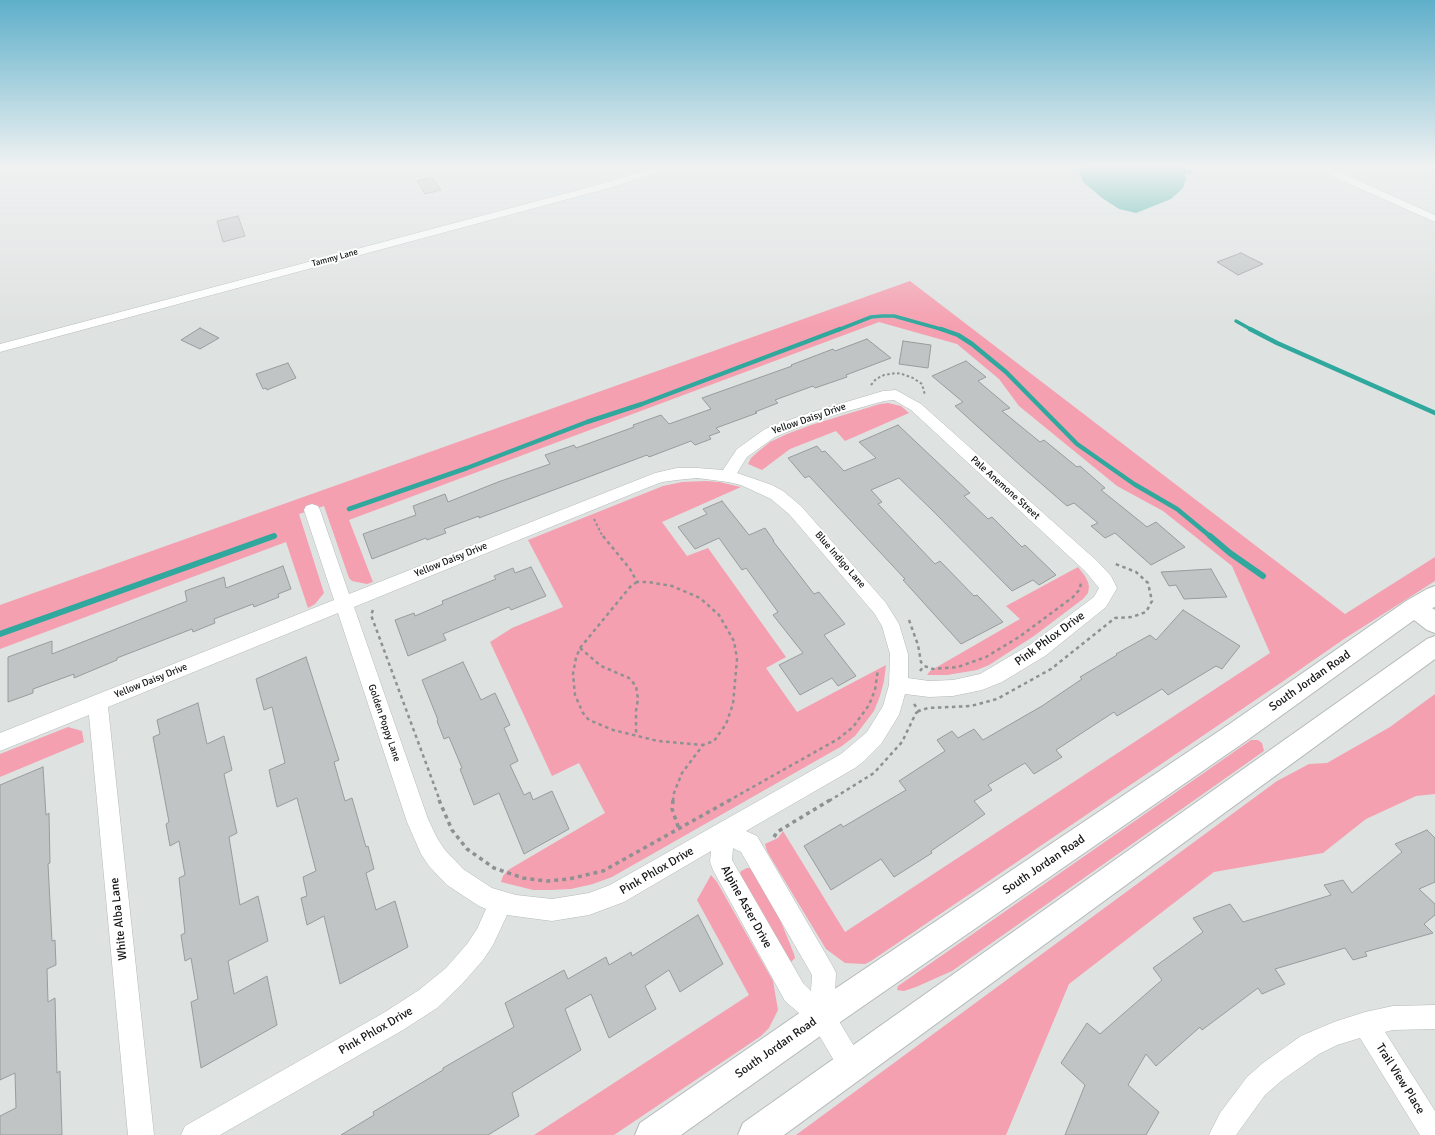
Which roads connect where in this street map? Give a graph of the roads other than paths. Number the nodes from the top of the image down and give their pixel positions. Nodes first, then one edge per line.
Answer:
1 (482, 219) edge
2 (0, 348) edge
3 (898, 392) joint
4 (728, 476) junction
5 (312, 510) dead end
6 (1113, 588) joint
7 (344, 603) junction
8 (1428, 608) edge
9 (1435, 646) edge
10 (898, 685) junction
11 (98, 703) junction
12 (0, 742) edge
13 (724, 832) junction
14 (501, 903) junction
15 (822, 1016) junction
16 (1435, 1017) edge
17 (1365, 1024) junction
18 (851, 1065) junction
19 (141, 1135) edge
20 (194, 1135) edge
21 (652, 1135) edge
22 (755, 1135) edge
23 (1222, 1135) edge
24 (1435, 1135) edge

1 - 2 street, Tammy Lane
3 - 4 street, Yellow Daisy Drive
3 - 6 street, Pale Anemone Street
4 - 7 street, Yellow Daisy Drive
4 - 10 street, Blue Indigo Lane
5 - 7 street, Golden Poppy Lane
6 - 10 street, Pink Phlox Drive
7 - 11 street, Yellow Daisy Drive
7 - 14 street, Golden Poppy Lane
8 - 15 main road, South Jordan Road
9 - 18 main road
10 - 13 street, Pink Phlox Drive
11 - 12 street, Yellow Daisy Drive
11 - 19 street, White Alba Lane
13 - 14 street, Pink Phlox Drive
13 - 15 street, Alpine Aster Drive
13 - 15 street
14 - 20 street, Pink Phlox Drive
15 - 18 street, Alpine Aster Drive
15 - 21 main road, South Jordan Road
16 - 17 street
17 - 23 street
17 - 24 street, Trail View Place
18 - 22 main road

